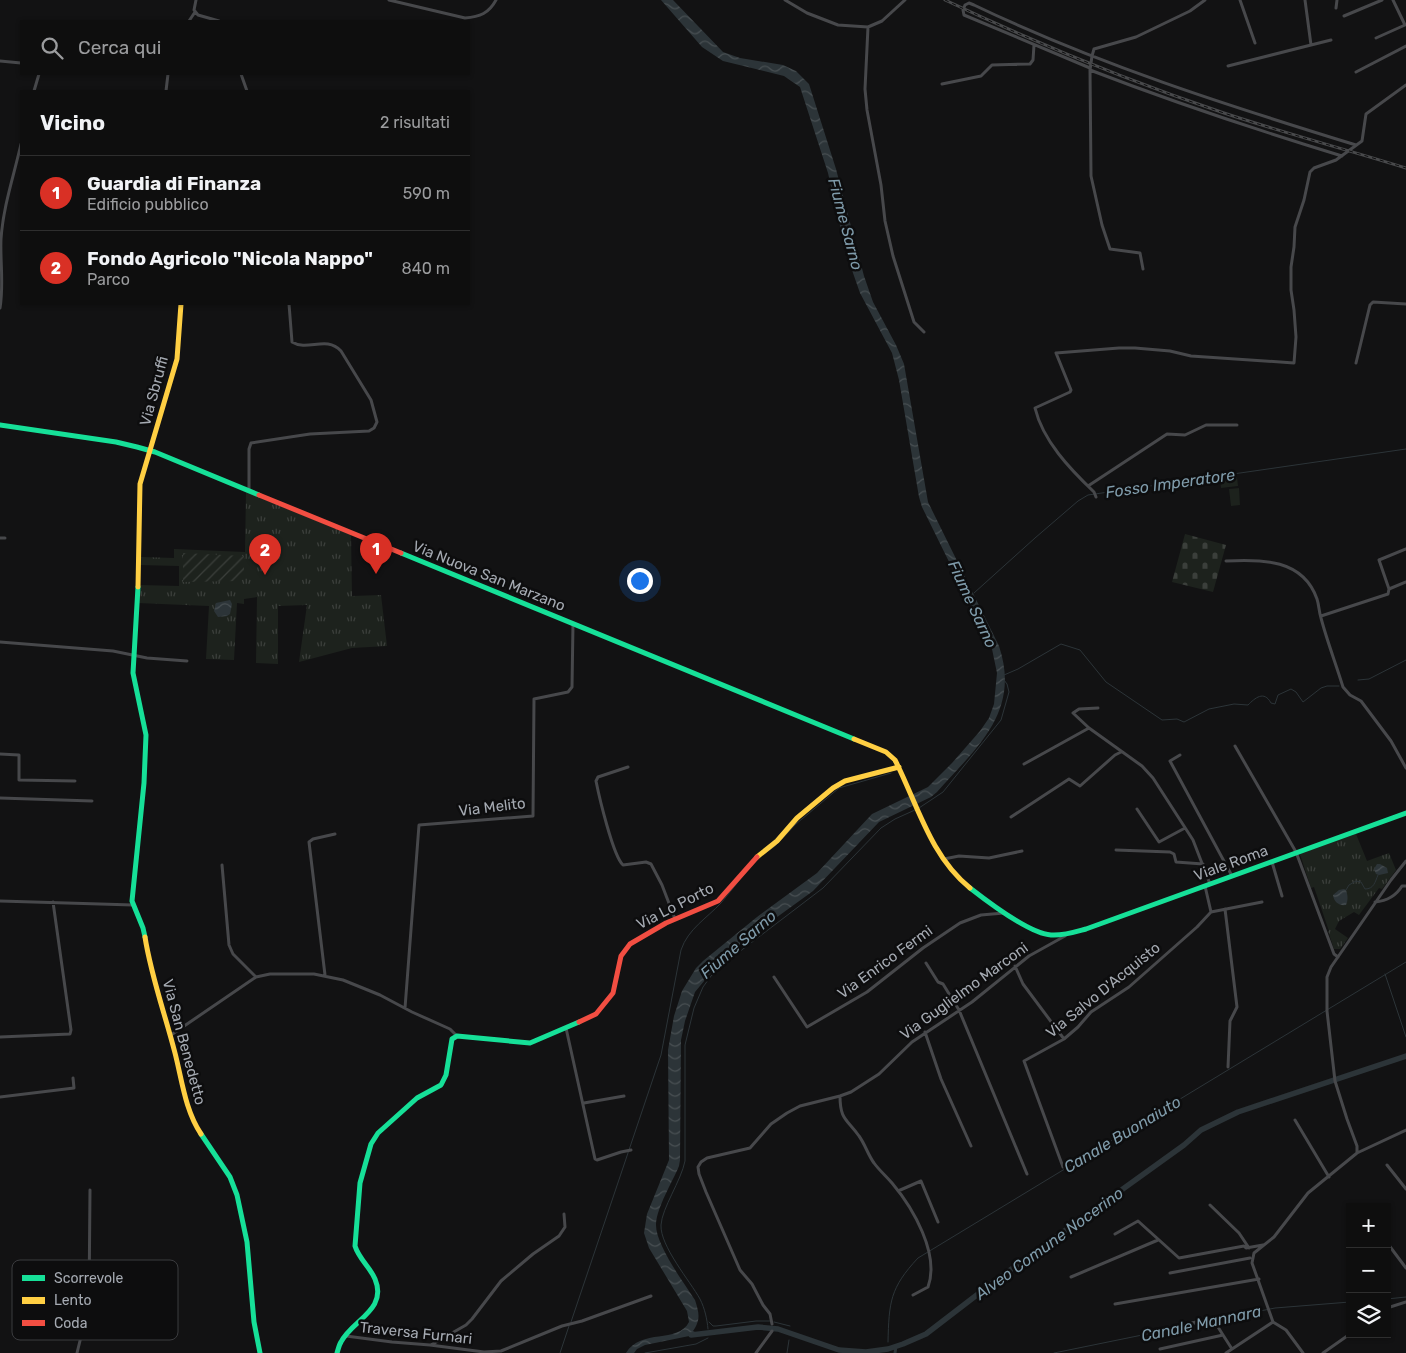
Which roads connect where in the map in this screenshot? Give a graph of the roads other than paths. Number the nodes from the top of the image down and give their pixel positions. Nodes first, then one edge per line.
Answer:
1 (196, 0) edge
2 (389, 0) edge
3 (496, 0) edge
4 (785, 0) edge
5 (905, 0) edge
6 (1205, 0) edge
7 (1240, 0) edge
8 (1305, 0) edge
9 (1337, 0) edge
10 (1382, 0) edge
11 (1393, 0) edge
12 (1336, 8) dead end
13 (195, 12) junction
14 (1344, 16) dead end
15 (190, 20) edge
16 (215, 20) edge
17 (868, 26) junction
18 (1376, 38) dead end
19 (1331, 40) dead end
20 (1256, 43) dead end
21 (1034, 44) junction
22 (1311, 46) junction
23 (1406, 46) edge
24 (1092, 56) junction
25 (0, 61) edge
26 (20, 63) edge
27 (1228, 66) dead end
28 (1090, 69) junction
29 (1356, 72) dead end
30 (39, 75) edge
31 (168, 75) edge
32 (240, 75) edge
33 (942, 84) dead end
34 (1406, 85) edge
35 (34, 90) edge
36 (166, 90) edge
37 (247, 90) edge
38 (1357, 145) junction
39 (20, 148) edge
40 (1342, 156) junction
41 (1143, 269) dead end
42 (1406, 304) edge
43 (181, 305) edge
44 (289, 305) edge
45 (0, 308) edge
46 (924, 332) dead end
47 (1356, 363) dead end
48 (0, 425) edge
49 (1237, 425) dead end
50 (150, 451) junction
51 (1088, 486) junction
52 (249, 491) junction
53 (1096, 495) dead end
54 (0, 538) edge
55 (5, 538) dead end
56 (1406, 549) edge
57 (1226, 561) dead end
58 (1406, 582) edge
59 (1389, 589) junction
60 (1321, 616) junction
61 (573, 624) junction
62 (0, 642) edge
63 (133, 655) junction
64 (187, 661) dead end
65 (1098, 708) dead end
66 (1089, 728) junction
67 (1235, 746) dead end
68 (1122, 752) junction
69 (0, 754) edge
70 (1180, 755) dead end
71 (1024, 764) dead end
72 (628, 767) dead end
73 (899, 767) junction
74 (1406, 768) edge
75 (75, 781) dead end
76 (0, 798) edge
77 (92, 801) dead end
78 (1137, 809) dead end
79 (1406, 814) edge
80 (1011, 817) dead end
81 (1185, 828) junction
82 (335, 834) dead end
83 (1116, 850) dead end
84 (1022, 851) dead end
85 (1296, 852) junction
86 (944, 859) junction
87 (1406, 861) edge
88 (1272, 862) junction
89 (1203, 864) junction
90 (222, 865) dead end
91 (1406, 867) edge
92 (1401, 868) junction
93 (1232, 877) junction
94 (1208, 886) junction
95 (1406, 886) edge
96 (1282, 896) dead end
97 (0, 901) edge
98 (54, 902) junction
99 (1262, 902) dead end
100 (1376, 902) junction
101 (133, 905) junction
102 (1224, 909) junction
103 (1211, 912) junction
104 (1005, 913) junction
105 (675, 919) junction
106 (1065, 936) junction
107 (1338, 957) junction
108 (926, 963) dead end
109 (1015, 966) junction
110 (325, 976) junction
111 (256, 977) junction
112 (774, 977) dead end
113 (405, 1008) junction
114 (959, 1010) junction
115 (566, 1028) junction
116 (925, 1032) junction
117 (170, 1035) junction
118 (457, 1036) junction
119 (0, 1037) edge
120 (1064, 1039) junction
121 (1228, 1067) dead end
122 (73, 1078) dead end
123 (624, 1096) dead end
124 (840, 1096) junction
125 (0, 1097) edge
126 (584, 1103) junction
127 (1295, 1120) dead end
128 (1406, 1130) edge
129 (971, 1146) dead end
130 (629, 1150) dead end
131 (1357, 1153) junction
132 (1387, 1165) dead end
133 (1063, 1168) dead end
134 (1027, 1174) dead end
135 (1328, 1177) junction
136 (90, 1190) dead end
137 (1406, 1190) edge
138 (898, 1191) junction
139 (1210, 1205) dead end
140 (564, 1214) dead end
141 (938, 1222) dead end
142 (1115, 1234) dead end
143 (1158, 1240) junction
144 (1266, 1244) junction
145 (1247, 1248) junction
146 (1391, 1248) edge
147 (1250, 1258) junction
148 (89, 1260) edge
149 (1252, 1263) junction
150 (1406, 1268) edge
151 (1170, 1273) dead end
152 (1071, 1277) dead end
153 (1259, 1279) junction
154 (913, 1295) dead end
155 (651, 1296) dead end
156 (1406, 1302) edge
157 (1115, 1304) dead end
158 (1391, 1307) edge
159 (1273, 1322) junction
160 (772, 1324) dead end
161 (1180, 1325) dead end
162 (772, 1331) dead end
163 (345, 1335) junction
164 (1223, 1335) junction
165 (1346, 1337) edge
166 (80, 1340) edge
167 (430, 1345) junction
168 (1160, 1348) dead end
169 (1232, 1349) junction
170 (77, 1353) edge
171 (260, 1353) edge
172 (337, 1353) edge
173 (756, 1353) edge
174 (1226, 1353) edge
175 (1303, 1353) edge
176 (1323, 1353) edge

1 - 13 street
2 - 3 street
4 - 17 street
5 - 17 street
6 - 24 street
7 - 20 street
8 - 22 street
9 - 12 street
10 - 14 street
11 - 18 street
13 - 15 street
13 - 16 street
17 - 46 street
19 - 22 street
21 - 24 street
21 - 28 street
21 - 33 street
22 - 27 street
23 - 29 street
24 - 28 street
24 - 38 street
25 - 26 street
28 - 40 street
28 - 41 street
30 - 35 street
31 - 36 street
32 - 37 street
34 - 38 street
38 - 40 street
39 - 45 street
40 - 51 street
42 - 47 street
43 - 50 street, Via Sbruffi
44 - 52 street
48 - 50 street, Via Nuova San Marzano
49 - 51 street
50 - 52 street, Via Nuova San Marzano
50 - 63 street, Via Sbruffi
51 - 53 street
52 - 61 street, Via Nuova San Marzano
54 - 55 street
56 - 59 street
57 - 60 street
58 - 59 street
59 - 60 street
60 - 74 street
61 - 73 street, Via Nuova San Marzano
61 - 113 street, Via Melito
62 - 63 street
63 - 64 street
63 - 101 street, Via Sbruffi
65 - 66 street
66 - 68 street
66 - 71 street
67 - 85 street
68 - 80 street
68 - 81 street
69 - 75 street
70 - 93 street
72 - 105 street
73 - 86 street
73 - 105 street, Via Lo Porto
76 - 77 street
78 - 81 street
79 - 85 street, Viale Roma
81 - 89 street
82 - 110 street
83 - 89 street
84 - 86 street
85 - 88 street, Viale Roma
85 - 107 street
86 - 104 street
87 - 92 street
88 - 93 street, Viale Roma
88 - 96 street
89 - 94 street
90 - 111 street
91 - 92 street
92 - 100 street
93 - 94 street, Viale Roma
94 - 103 street
94 - 106 street, Viale Roma
95 - 100 street
97 - 98 street
98 - 101 street
98 - 119 street
99 - 102 street
100 - 107 street
101 - 117 street, Via San Benedetto
102 - 103 street
102 - 121 street
103 - 120 street, Via Salvo D'Acquisto
104 - 106 street
104 - 112 street, Via Enrico Fermi
105 - 115 street, Via Lo Porto
106 - 109 street, Via Guglielmo Marconi
107 - 131 street
108 - 114 street
109 - 114 street, Via Guglielmo Marconi
109 - 120 street
110 - 111 street
110 - 113 street
111 - 117 street
113 - 118 street
114 - 116 street, Via Guglielmo Marconi
114 - 134 street
115 - 118 street, Via Lo Porto
115 - 126 street
116 - 124 street, Via Guglielmo Marconi
116 - 129 street
117 - 171 street, Via San Benedetto
118 - 163 street
120 - 133 street, Via Salvo D'Acquisto
122 - 125 street
123 - 126 street
124 - 138 street
124 - 160 street, Via Guglielmo Marconi
126 - 130 street
127 - 135 street
128 - 131 street
131 - 135 street
132 - 137 street
135 - 144 street
136 - 148 street
138 - 141 street
138 - 154 street
139 - 145 street
140 - 167 street
142 - 143 street
143 - 145 street
143 - 152 street
144 - 145 street
144 - 149 street
145 - 147 street
146 - 150 street
147 - 149 street
147 - 151 street
149 - 153 street
153 - 157 street
153 - 159 street
155 - 167 street, Traversa Furnari
156 - 158 street
159 - 169 street
159 - 175 street
161 - 164 street
162 - 173 street
163 - 167 street, Traversa Furnari
163 - 172 street
164 - 168 street
164 - 169 street
165 - 176 street
166 - 170 street
169 - 174 street

